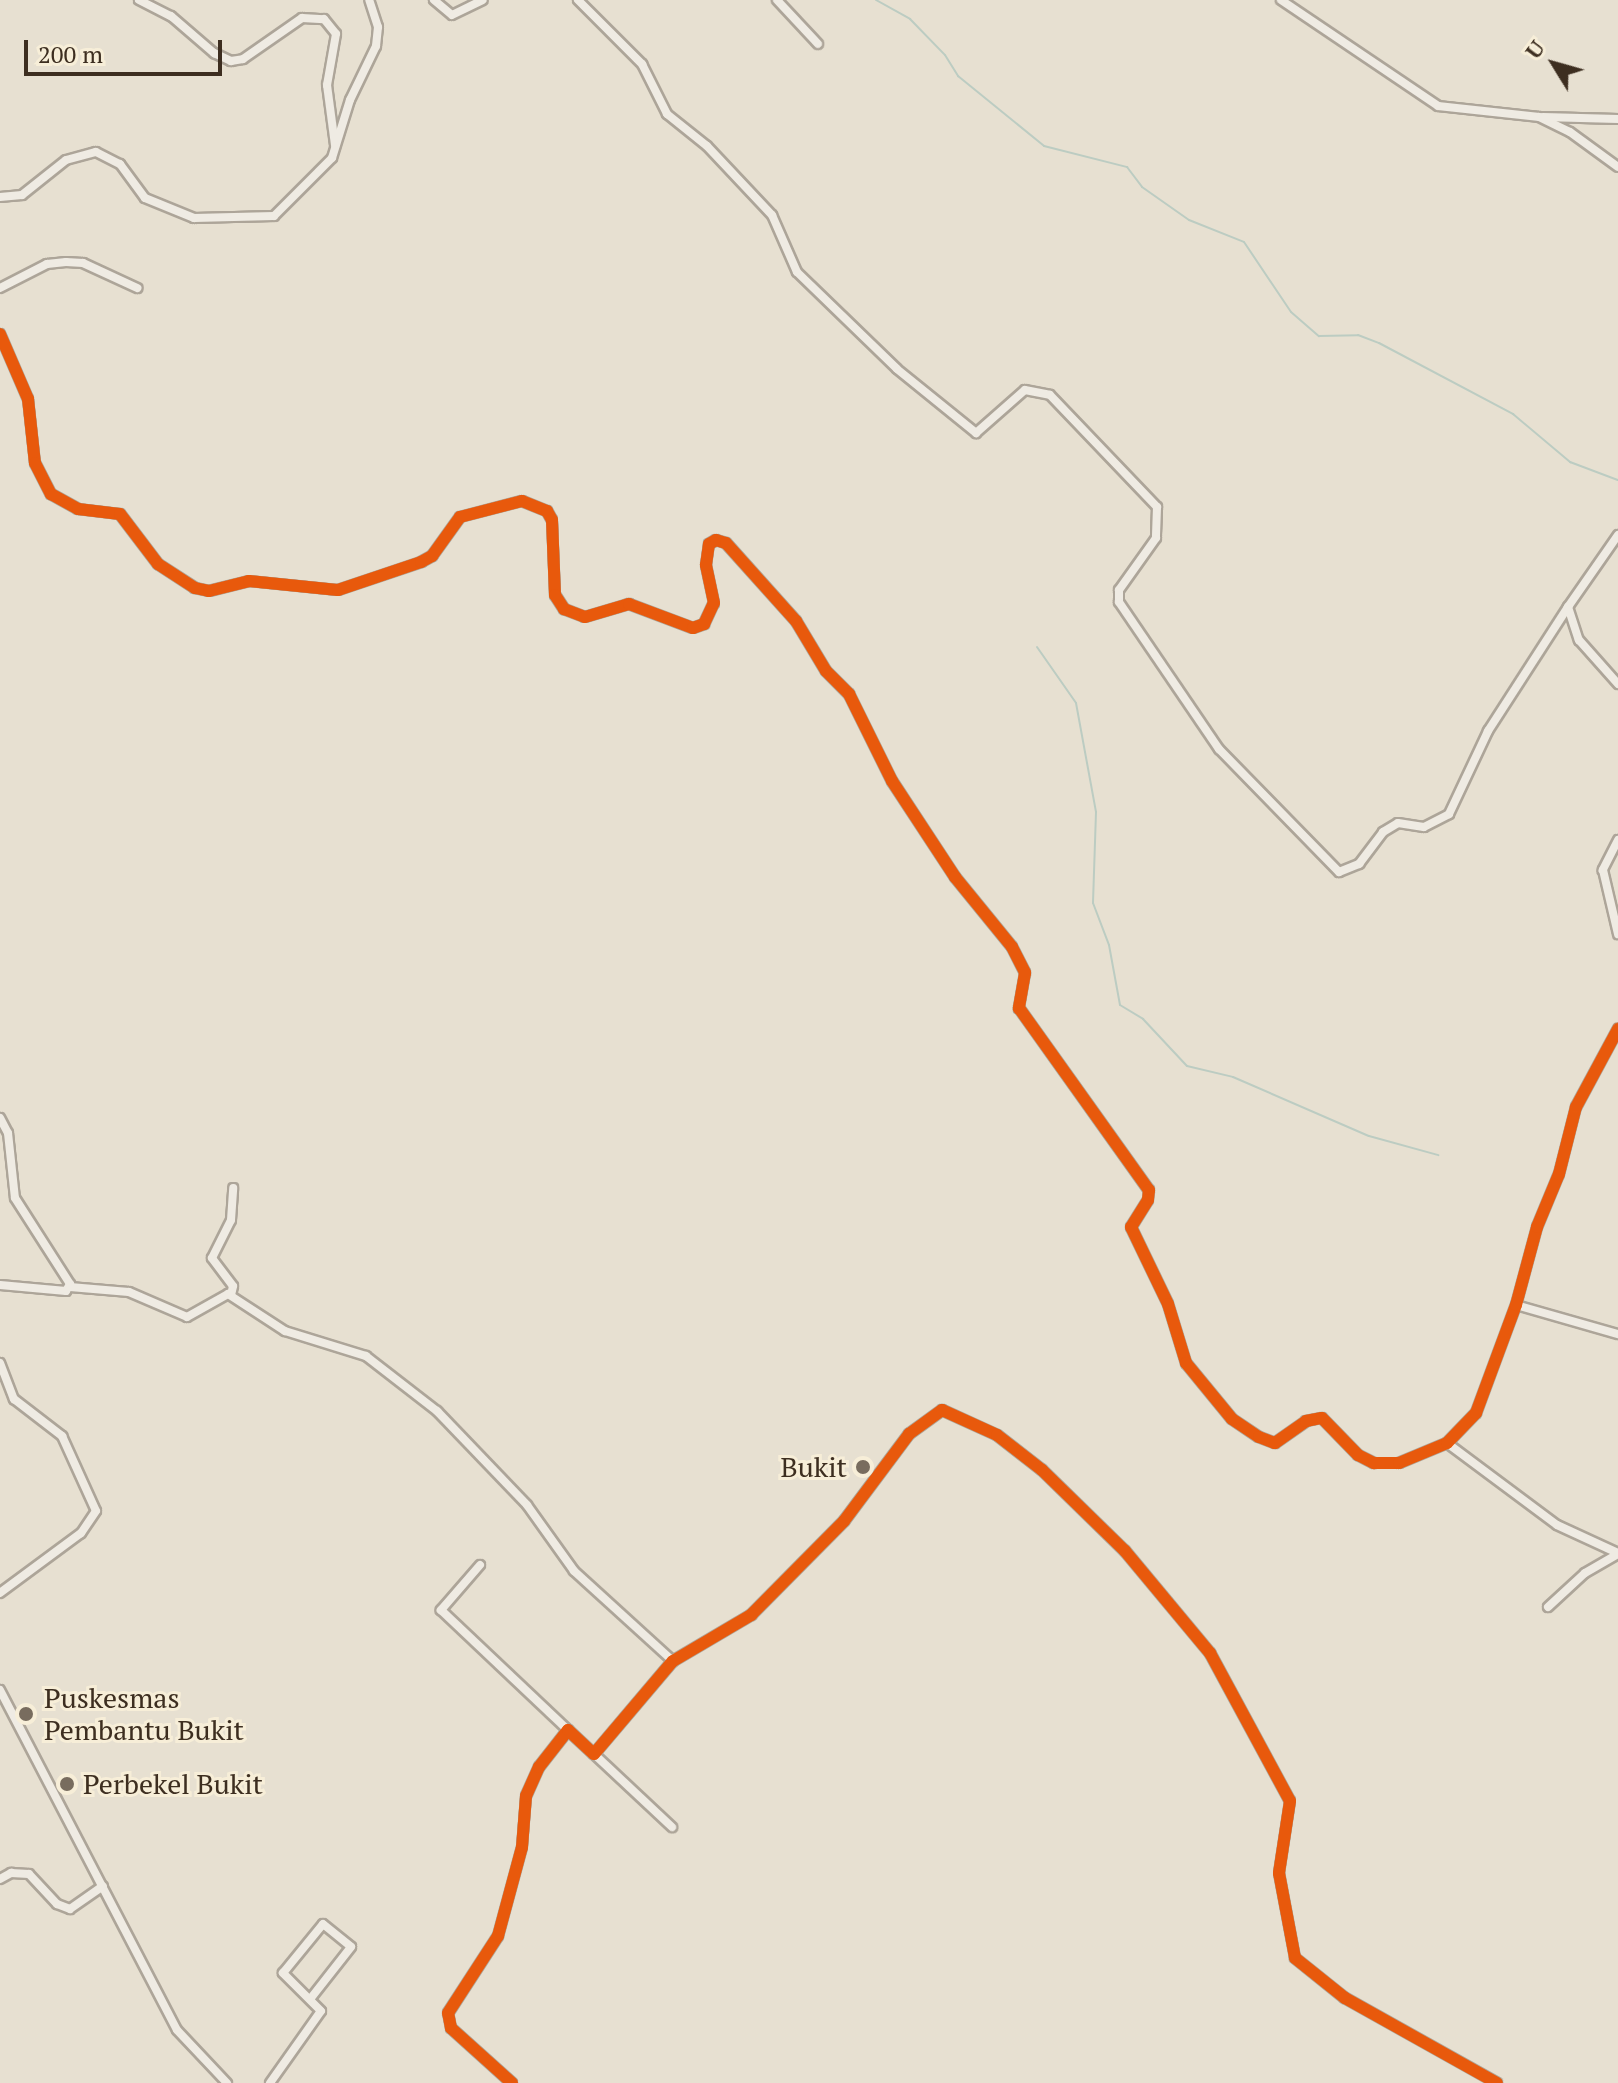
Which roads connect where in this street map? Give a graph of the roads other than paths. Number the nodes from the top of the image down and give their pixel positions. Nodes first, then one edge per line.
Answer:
1 (139, 0) edge
2 (369, 0) edge
3 (434, 0) edge
4 (483, 0) edge
5 (578, 0) edge
6 (777, 0) edge
7 (1281, 0) edge
8 (818, 44) dead end
9 (1539, 117) junction
10 (1618, 119) edge
11 (335, 150) junction
12 (1618, 167) edge
13 (0, 197) edge
14 (0, 288) edge
15 (137, 288) dead end
16 (0, 334) edge
17 (1618, 535) edge
18 (1568, 607) junction
19 (1618, 684) edge
20 (1618, 840) edge
21 (1618, 934) edge
22 (1618, 1029) edge
23 (0, 1118) edge
24 (233, 1188) dead end
25 (0, 1285) edge
26 (70, 1287) junction
27 (231, 1295) junction
28 (1516, 1305) junction
29 (1618, 1334) edge
30 (0, 1365) edge
31 (1447, 1443) junction
32 (1618, 1554) edge
33 (480, 1565) dead end
34 (0, 1593) edge
35 (1548, 1607) dead end
36 (673, 1661) junction
37 (0, 1690) edge
38 (568, 1730) junction
39 (594, 1754) junction
40 (672, 1827) dead end
41 (0, 1879) edge
42 (103, 1886) junction
43 (311, 1998) junction
44 (227, 2083) edge
45 (270, 2083) edge
46 (512, 2083) edge
47 (1497, 2083) edge

1 - 11 street
2 - 11 street
3 - 4 street
5 - 18 street
6 - 8 street
7 - 9 street
9 - 10 street
9 - 12 street
11 - 13 street
14 - 15 street
16 - 31 street
17 - 18 street
18 - 19 street
20 - 21 street
22 - 28 street
23 - 26 street
24 - 27 street
25 - 26 street
26 - 27 street
27 - 36 street
28 - 29 street
28 - 31 street
30 - 34 street
31 - 32 street
32 - 35 street
33 - 38 street
36 - 39 street
36 - 47 street
37 - 42 street
38 - 39 street
38 - 46 street
39 - 40 street
41 - 42 street
42 - 44 street
43 - 43 street
43 - 45 street

